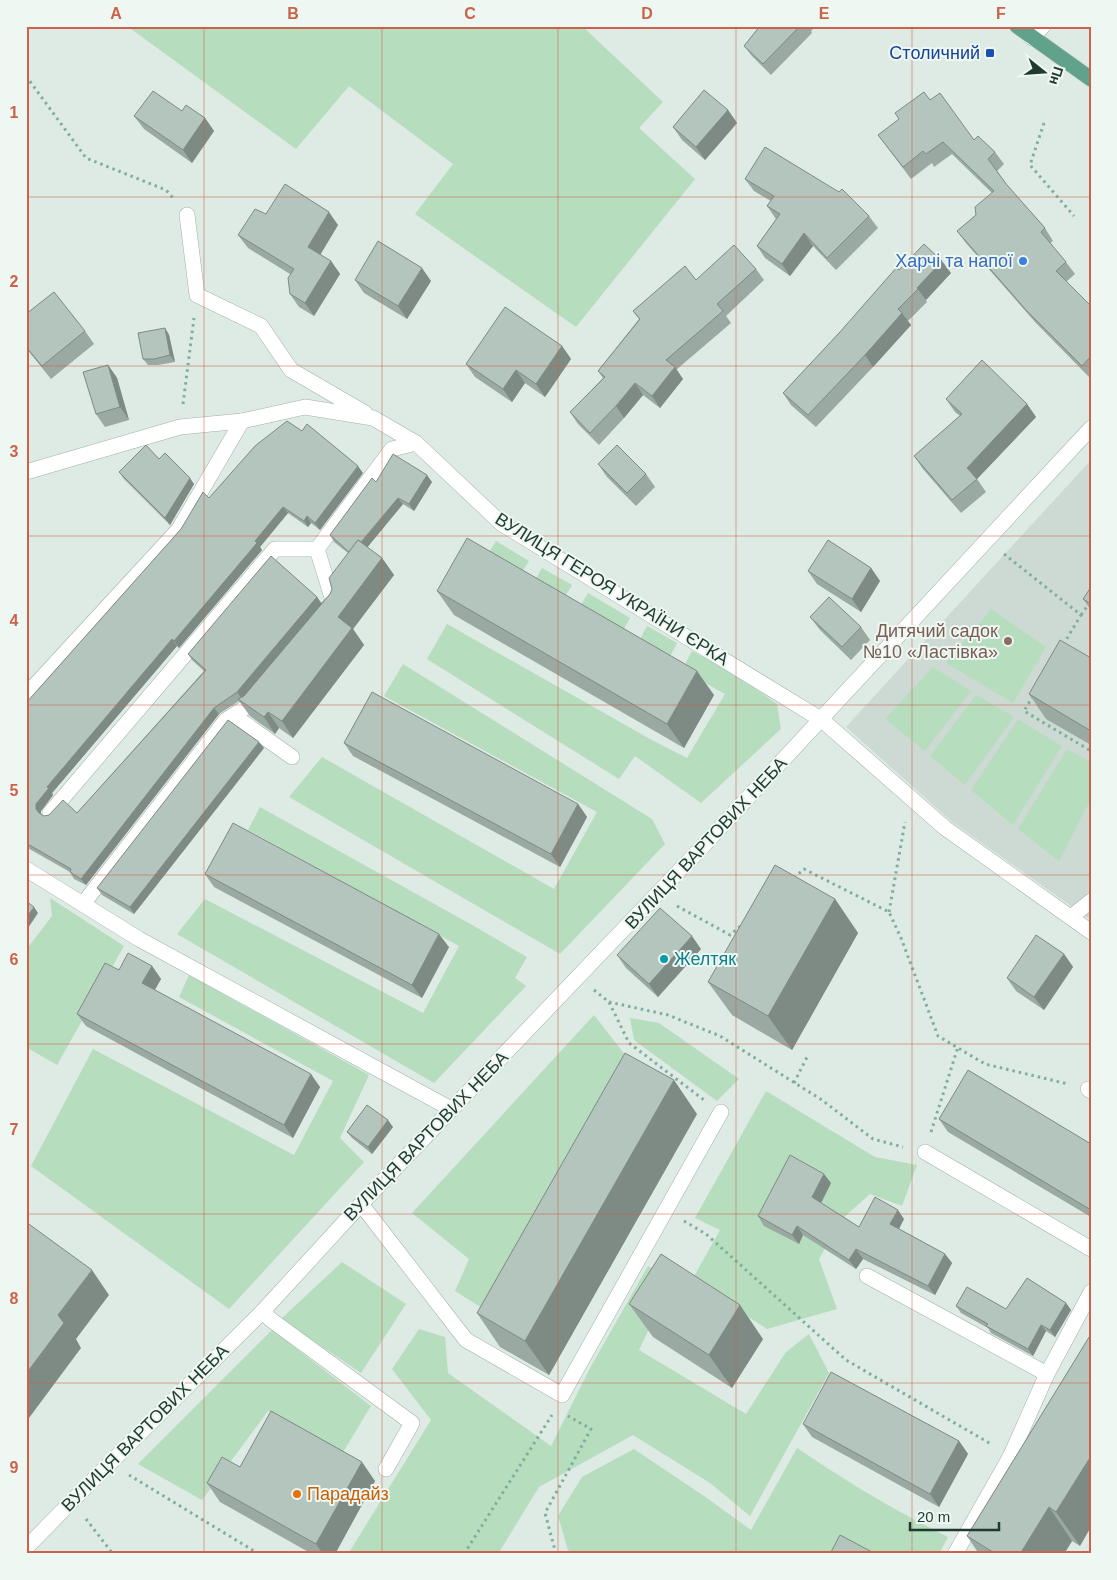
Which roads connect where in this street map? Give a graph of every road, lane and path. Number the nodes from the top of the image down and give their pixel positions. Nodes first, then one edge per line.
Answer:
1 (1018, 26) edge
2 (1043, 26) edge
3 (1032, 38) junction
4 (26, 76) edge
5 (1091, 79) edge
6 (1044, 123) dead end
7 (187, 215) joint
8 (1074, 216) dead end
9 (197, 294) junction
10 (373, 418) junction
11 (242, 421) junction
12 (180, 426) junction
13 (1091, 428) edge
14 (416, 443) junction
15 (26, 472) edge
16 (1000, 548) dead end
17 (317, 549) junction
18 (1091, 601) edge
19 (1082, 615) junction
20 (322, 618) edge
21 (1062, 647) edge
22 (267, 684) edge
23 (26, 695) edge
24 (1034, 695) edge
25 (234, 716) junction
26 (822, 720) junction
27 (1091, 751) edge
28 (292, 757) dead end
29 (909, 796) junction
30 (50, 813) edge
31 (26, 869) edge
32 (789, 883) edge
33 (1091, 901) edge
34 (83, 904) junction
35 (677, 906) dead end
36 (889, 912) junction
37 (1071, 916) junction
38 (745, 922) edge
39 (1091, 932) edge
40 (576, 979) junction
41 (610, 1002) junction
42 (958, 1047) junction
43 (808, 1054) dead end
44 (794, 1083) junction
45 (1089, 1090) edge
46 (451, 1109) junction
47 (721, 1112) joint
48 (925, 1152) junction
49 (361, 1204) junction
50 (666, 1211) junction
51 (1091, 1249) edge
52 (867, 1276) dead end
53 (1091, 1292) edge
54 (263, 1311) junction
55 (1047, 1374) junction
56 (556, 1408) dead end
57 (563, 1413) dead end
58 (1010, 1457) junction
59 (110, 1464) junction
60 (386, 1469) dead end
61 (72, 1501) junction
62 (26, 1548) edge
63 (113, 1554) edge
64 (259, 1554) edge
65 (464, 1554) edge
66 (556, 1554) edge
67 (955, 1554) edge

1 - 3 main road
2 - 3 street
3 - 5 main road
4 - 7 path
6 - 8 path
7 - 9 street
9 - 10 street
9 - 12 path
10 - 11 street, ВУЛИЦЯ ГЕРОЯ УКРАЇНИ ЄРКА
10 - 14 street, ВУЛИЦЯ ГЕРОЯ УКРАЇНИ ЄРКА
11 - 12 street, ВУЛИЦЯ ГЕРОЯ УКРАЇНИ ЄРКА
11 - 23 street
12 - 15 street, ВУЛИЦЯ ГЕРОЯ УКРАЇНИ ЄРКА
13 - 26 street, ВУЛИЦЯ ВАРТОВИХ НЕБА
14 - 17 street
14 - 26 street, ВУЛИЦЯ ГЕРОЯ УКРАЇНИ ЄРКА
16 - 19 path
17 - 20 street
17 - 30 street
18 - 19 path
19 - 21 path
22 - 25 street
24 - 27 path
25 - 28 street
25 - 34 street
26 - 29 street, ВУЛИЦЯ ГЕРОЯ УКРАЇНИ ЄРКА
26 - 40 street, ВУЛИЦЯ ВАРТОВИХ НЕБА
29 - 36 path
29 - 37 street, ВУЛИЦЯ ГЕРОЯ УКРАЇНИ ЄРКА
31 - 34 street
32 - 36 path
33 - 37 street
34 - 46 street
35 - 38 path
36 - 42 path
37 - 39 street, ВУЛИЦЯ ГЕРОЯ УКРАЇНИ ЄРКА
40 - 41 path
40 - 46 street, ВУЛИЦЯ ВАРТОВИХ НЕБА
41 - 44 path
41 - 47 path
42 - 45 path
42 - 48 path
43 - 44 path
44 - 48 path
46 - 49 street, ВУЛИЦЯ ВАРТОВИХ НЕБА
47 - 50 street
48 - 51 street
49 - 50 street
49 - 54 street, ВУЛИЦЯ ВАРТОВИХ НЕБА
50 - 58 path
52 - 55 street
53 - 55 street
54 - 59 street, ВУЛИЦЯ ВАРТОВИХ НЕБА
54 - 60 street
55 - 58 street
56 - 65 path
57 - 66 path
58 - 67 street
59 - 61 street, ВУЛИЦЯ ВАРТОВИХ НЕБА
59 - 64 path
61 - 62 street, ВУЛИЦЯ ВАРТОВИХ НЕБА
61 - 63 path

